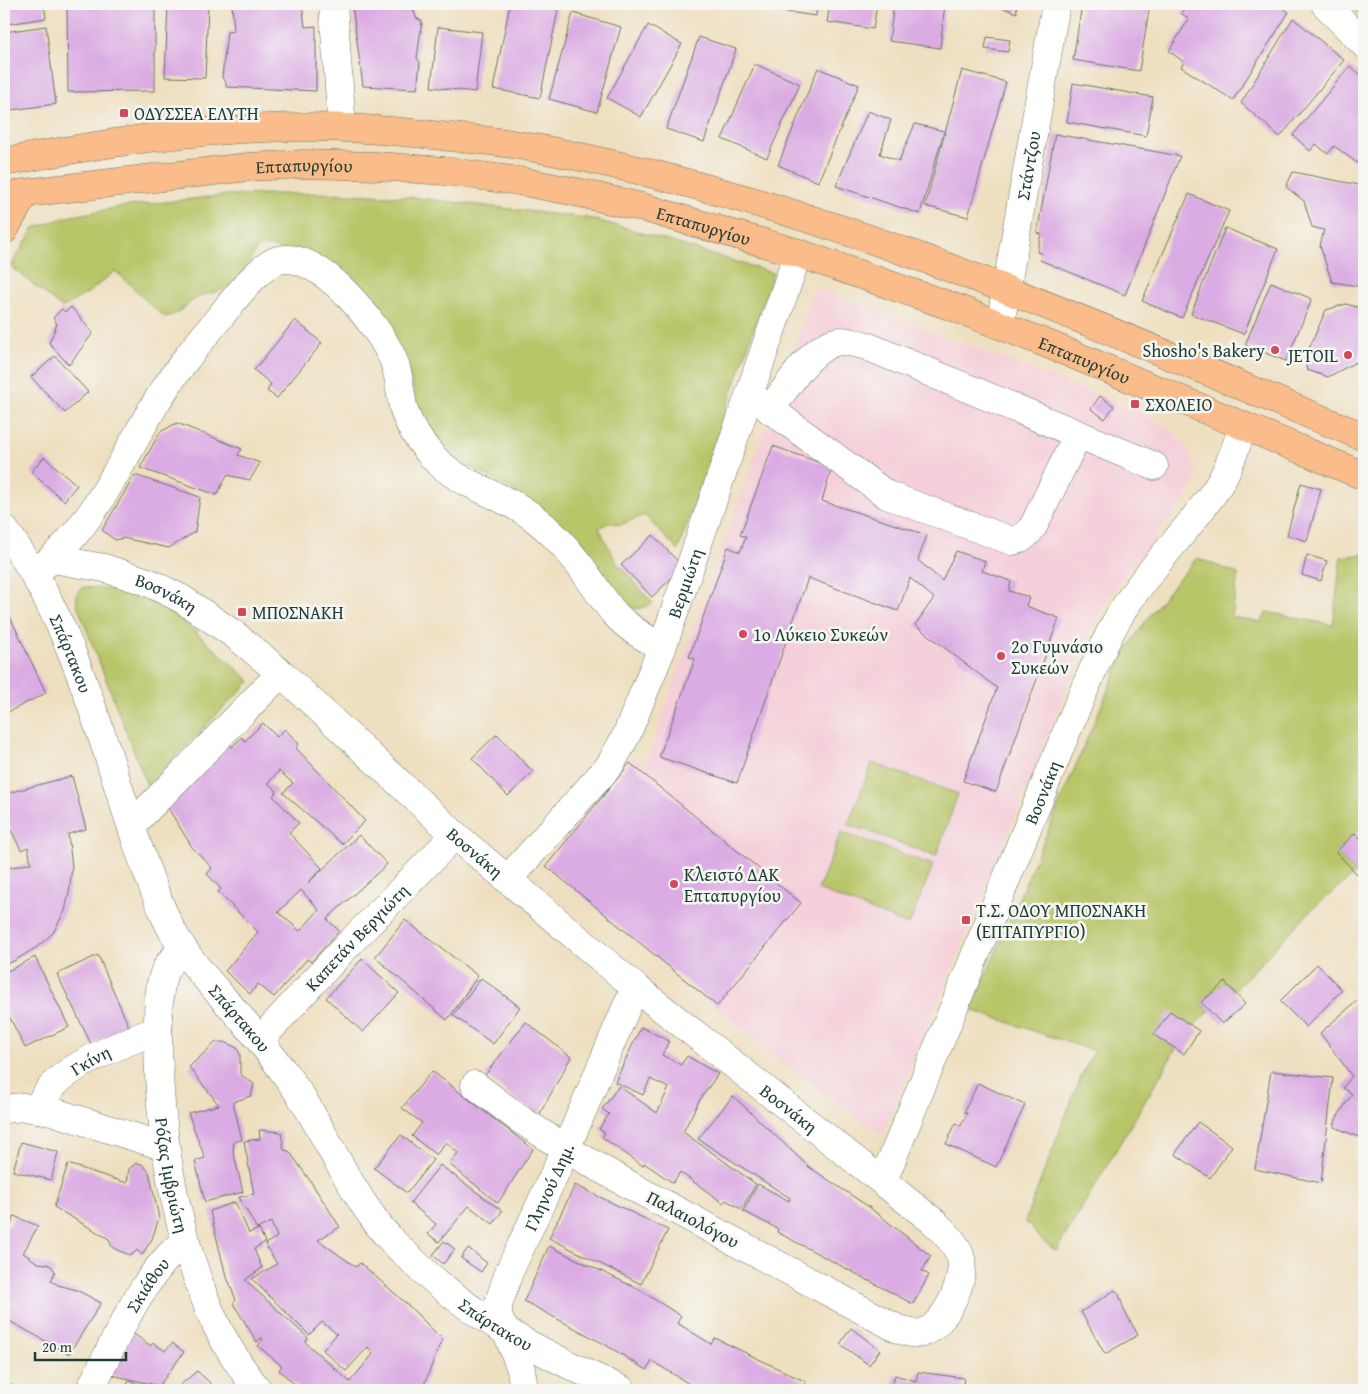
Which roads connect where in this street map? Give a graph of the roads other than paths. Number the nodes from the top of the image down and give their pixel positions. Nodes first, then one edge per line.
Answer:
1 (333, 4) edge
2 (1056, 4) edge
3 (1325, 4) edge
4 (1364, 44) edge
5 (342, 128) junction
6 (4, 162) edge
7 (14, 195) edge
8 (4, 230) edge
9 (798, 253) junction
10 (1007, 289) junction
11 (1000, 325) junction
12 (760, 402) junction
13 (1243, 427) junction
14 (1078, 434) junction
15 (1364, 437) edge
16 (1154, 466) dead end
17 (1364, 476) edge
18 (4, 529) edge
19 (43, 567) junction
20 (662, 648) junction
21 (281, 673) junction
22 (132, 825) junction
23 (455, 835) junction
24 (508, 879) junction
25 (182, 949) junction
26 (635, 986) junction
27 (158, 1030) junction
28 (260, 1040) junction
29 (475, 1085) dead end
30 (4, 1108) edge
31 (37, 1108) junction
32 (166, 1148) junction
33 (566, 1149) junction
34 (883, 1181) junction
35 (186, 1240) junction
36 (505, 1332) junction
37 (922, 1333) joint
38 (90, 1390) edge
39 (258, 1390) edge
40 (524, 1390) edge
41 (622, 1390) edge

1 - 5 street
2 - 10 street, Στάντζου
3 - 4 street
5 - 6 main road, Επταπυργίου
5 - 10 main road, Επταπυργίου
7 - 8 main road
7 - 9 main road, Επταπυργίου
9 - 11 main road, Επταπυργίου
9 - 12 street, Βερμιώτη
10 - 11 street, Στάντζου
10 - 15 main road, Επταπυργίου
11 - 13 main road, Επταπυργίου
12 - 14 street
12 - 14 street
12 - 20 street, Βερμιώτη
13 - 17 main road, Επταπυργίου
13 - 34 street, Βοσνάκη
14 - 16 street
18 - 19 street, Σπάρτακου
19 - 20 street
19 - 21 street, Βοσνάκη
19 - 22 street, Σπάρτακου
20 - 24 street, Βερμιώτη
21 - 22 street
21 - 23 street, Βοσνάκη
22 - 25 street, Σπάρτακου
23 - 24 street, Βοσνάκη
23 - 28 street, Καπετάν Βεργιώτη
24 - 26 street, Βοσνάκη
25 - 27 street, Ρόζας Ιμβριώτη
25 - 28 street, Σπάρτακου
26 - 33 street, Γληνού Δημ.
26 - 34 street, Βοσνάκη
27 - 31 street, Γκίνη
27 - 32 street, Ρόζας Ιμβριώτη
28 - 36 street, Σπάρτακου
29 - 33 street, Παλαιολόγου
30 - 31 street
31 - 32 street
32 - 35 street, Ρόζας Ιμβριώτη
33 - 36 street, Γληνού Δημ.
33 - 37 street, Παλαιολόγου
34 - 37 street, Βοσνάκη
35 - 38 street, Σκιάθου
35 - 39 street, Ρόζας Ιμβριώτη
36 - 40 street, Γληνού Δημ.
36 - 41 street, Σπάρτακου

